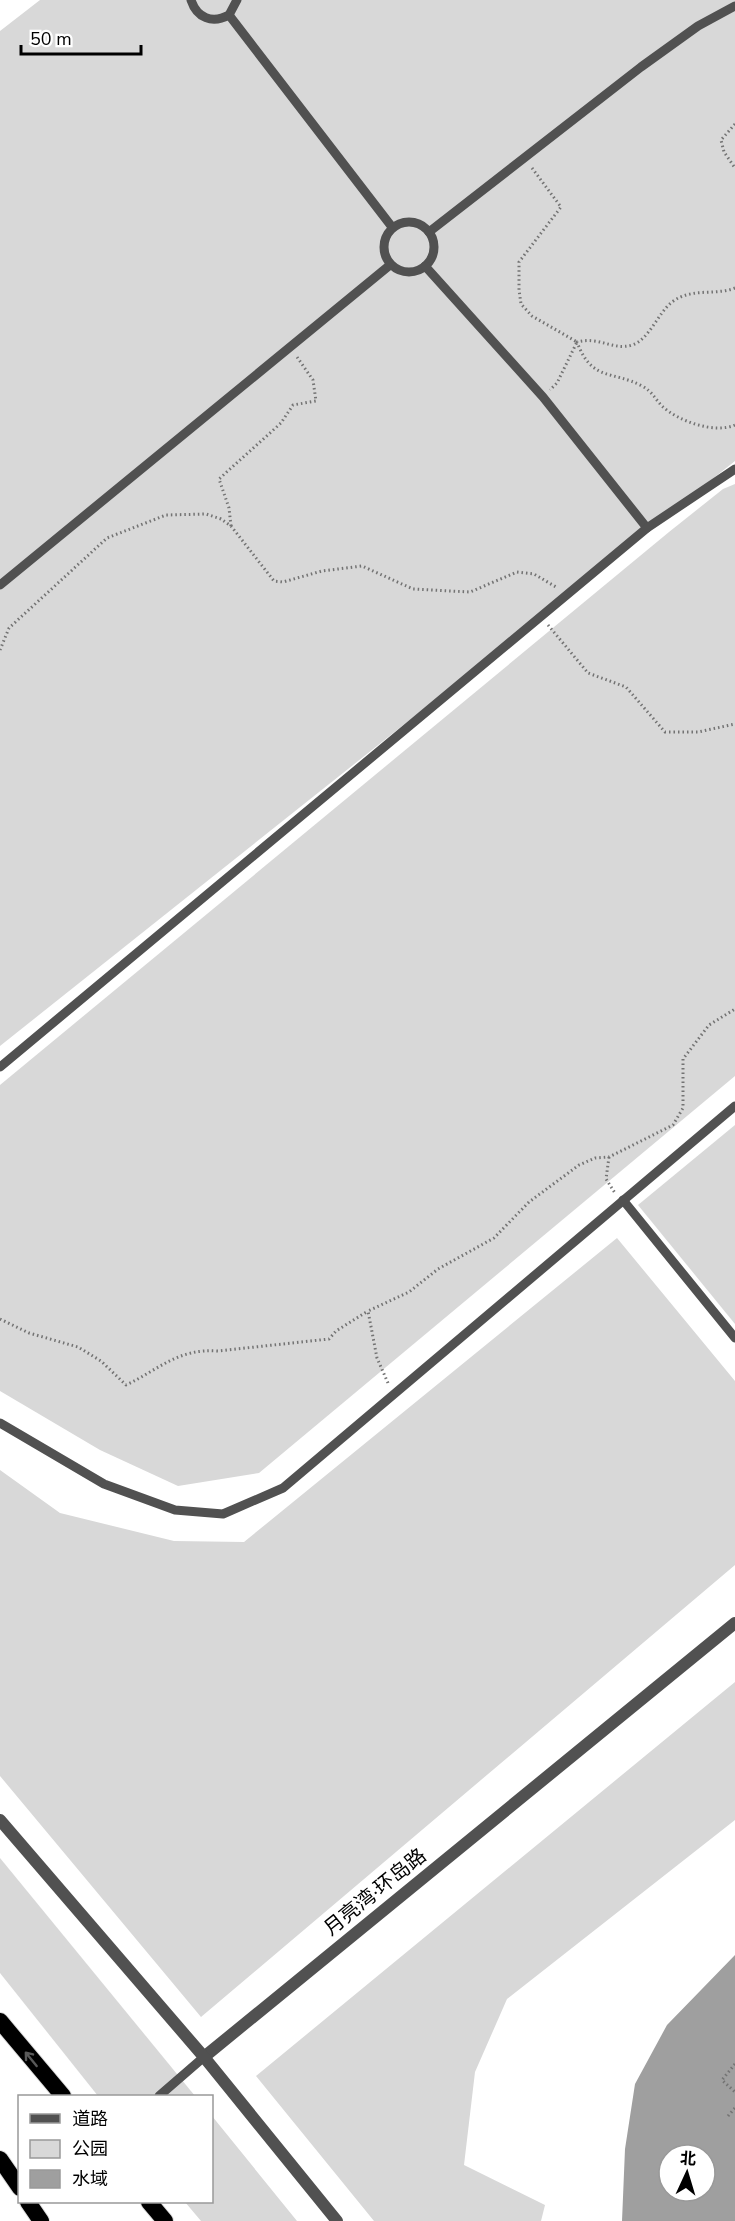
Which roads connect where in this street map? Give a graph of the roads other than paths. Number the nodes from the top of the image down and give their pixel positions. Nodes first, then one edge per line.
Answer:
1 (191, 0) edge
2 (237, 0) edge
3 (735, 6) edge
4 (229, 15) junction
5 (392, 227) junction
6 (429, 232) junction
7 (390, 265) junction
8 (425, 266) junction
9 (735, 469) edge
10 (648, 528) junction
11 (0, 585) edge
12 (0, 1067) edge
13 (735, 1106) edge
14 (623, 1200) junction
15 (735, 1338) edge
16 (0, 1423) edge
17 (735, 1623) edge
18 (0, 1820) edge
19 (0, 2020) edge
20 (204, 2056) junction
21 (61, 2095) edge
22 (161, 2095) edge
23 (0, 2158) edge
24 (18, 2185) edge
25 (29, 2203) edge
26 (150, 2203) edge
27 (41, 2221) edge
28 (165, 2221) edge
29 (337, 2221) edge

1 - 4 lane
2 - 4 lane
3 - 6 lane
4 - 5 lane
5 - 6 lane
5 - 7 lane
6 - 8 lane
7 - 8 lane
7 - 11 lane
8 - 10 lane
9 - 10 lane
10 - 12 lane
13 - 14 lane
14 - 15 lane
14 - 16 lane
17 - 20 street, 月亮湾·环岛路
18 - 20 street
21 -> 19 highway
20 - 22 lane
20 - 29 street
23 - 24 highway
25 - 27 highway
26 - 28 highway

